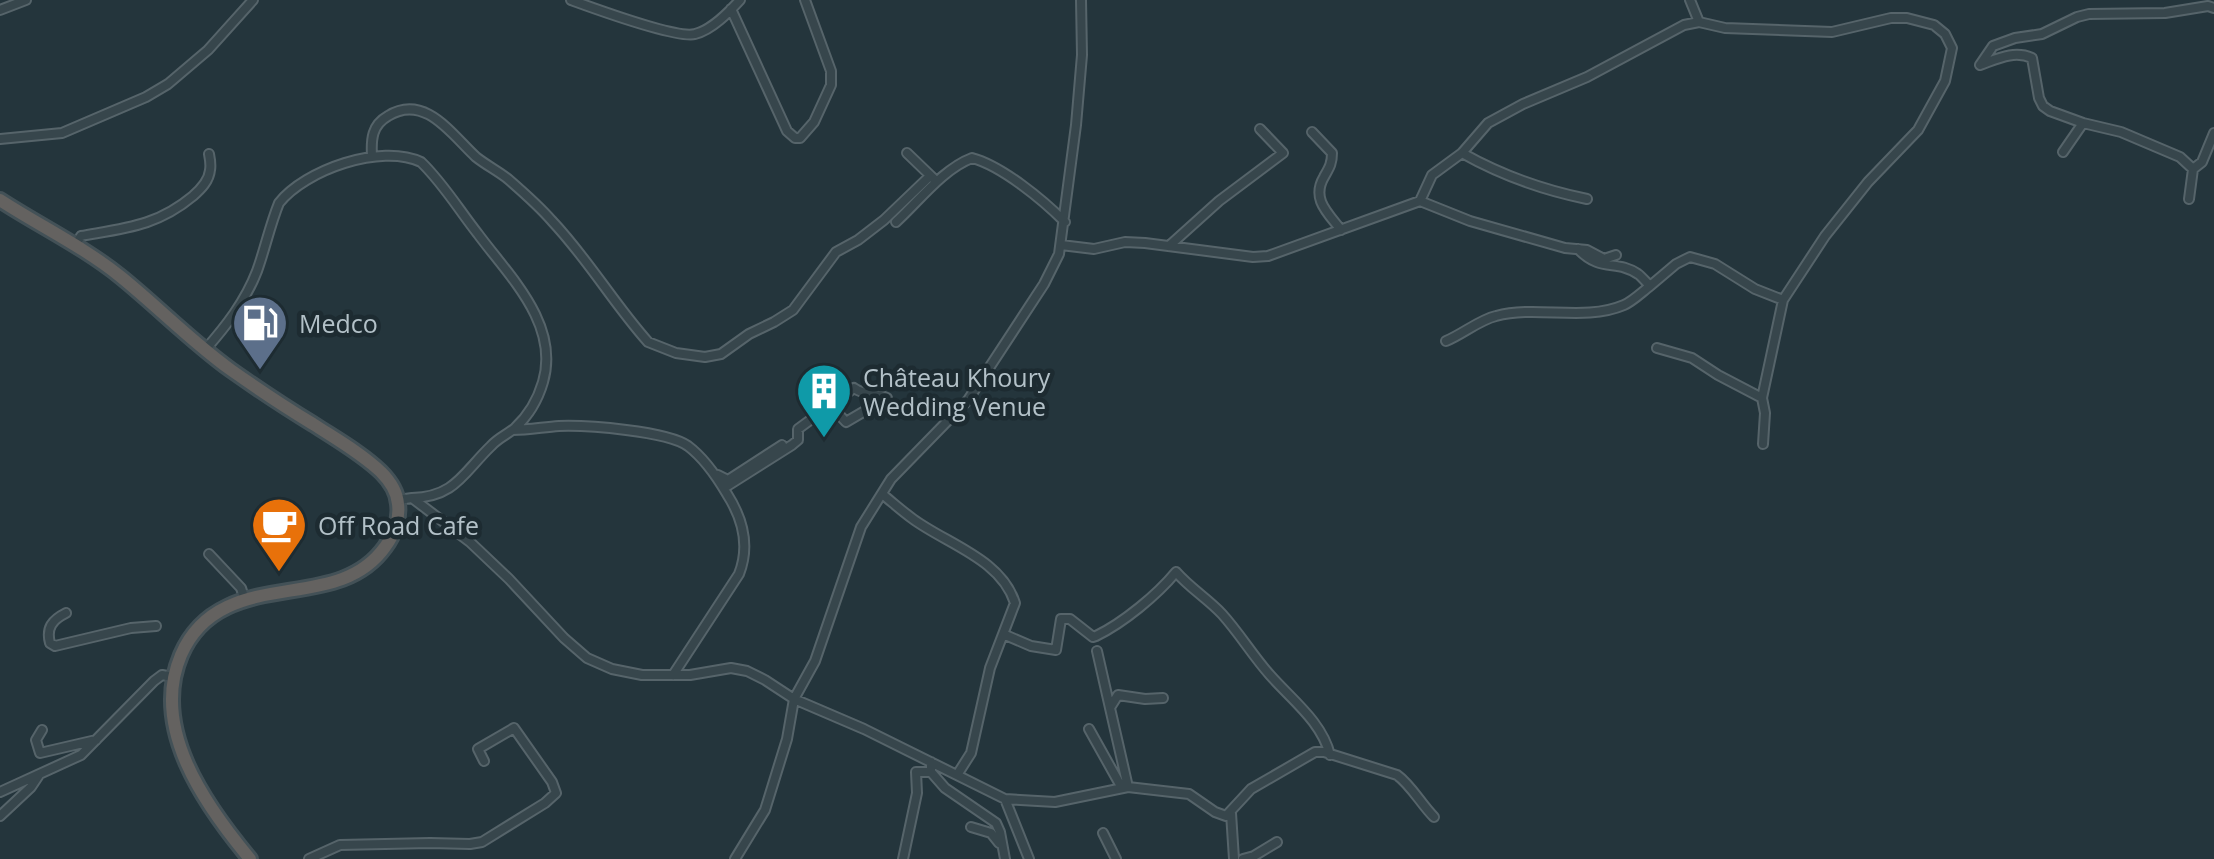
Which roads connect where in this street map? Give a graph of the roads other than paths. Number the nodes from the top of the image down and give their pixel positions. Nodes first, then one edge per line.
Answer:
1 (2, 0) edge
2 (26, 0) edge
3 (253, 0) edge
4 (571, 0) edge
5 (740, 0) edge
6 (805, 0) edge
7 (1081, 0) edge
8 (1690, 0) edge
9 (2214, 8) edge
10 (1, 9) edge
11 (731, 10) junction
12 (1699, 22) junction
13 (2083, 124) junction
14 (1260, 129) dead end
15 (1312, 132) dead end
16 (2214, 133) edge
17 (0, 139) edge
18 (2062, 152) dead end
19 (907, 153) dead end
20 (1462, 153) junction
21 (210, 154) dead end
22 (372, 156) junction
23 (2193, 169) junction
24 (934, 179) junction
25 (2189, 199) dead end
26 (0, 200) edge
27 (1587, 200) dead end
28 (1420, 201) junction
29 (896, 222) dead end
30 (1064, 222) junction
31 (1341, 230) junction
32 (1062, 244) junction
33 (75, 246) junction
34 (1169, 246) junction
35 (1578, 249) junction
36 (1616, 255) dead end
37 (1650, 286) junction
38 (1782, 300) junction
39 (1446, 341) dead end
40 (1657, 348) dead end
41 (205, 350) junction
42 (1762, 398) junction
43 (831, 406) junction
44 (513, 430) junction
45 (1763, 444) dead end
46 (782, 445) dead end
47 (714, 473) junction
48 (724, 488) junction
49 (882, 494) junction
50 (405, 499) junction
51 (209, 554) dead end
52 (245, 600) junction
53 (66, 613) dead end
54 (156, 626) dead end
55 (1003, 634) junction
56 (1097, 651) dead end
57 (673, 675) junction
58 (174, 678) junction
59 (1163, 698) dead end
60 (794, 700) junction
61 (1111, 706) junction
62 (1089, 729) dead end
63 (42, 730) dead end
64 (96, 740) junction
65 (1330, 755) junction
66 (484, 761) dead end
67 (931, 767) junction
68 (38, 775) junction
69 (956, 775) junction
70 (1125, 788) junction
71 (0, 792) edge
72 (1005, 799) junction
73 (1230, 813) junction
74 (0, 816) edge
75 (1434, 817) dead end
76 (971, 827) dead end
77 (1103, 833) dead end
78 (1276, 842) dead end
79 (1002, 844) junction
80 (250, 859) edge
81 (310, 859) edge
82 (735, 859) edge
83 (903, 859) edge
84 (1005, 859) edge
85 (1029, 859) edge
86 (1116, 859) edge
87 (1234, 859) edge
88 (1244, 859) edge

1 - 10 street
2 - 10 street
3 - 17 street
4 - 11 street
5 - 11 street
6 - 11 street
7 - 30 street
8 - 12 street
9 - 13 street
12 - 20 street
12 - 38 street
13 - 18 street
13 - 23 street
14 - 34 street
15 - 31 street
16 - 23 street
19 - 24 street
20 - 27 street
20 - 28 street
21 - 33 street
22 - 24 street
22 - 41 street
22 - 44 street
23 - 25 street
24 - 29 street
24 - 30 street
26 - 33 highway
28 - 31 street
28 - 35 street
30 - 32 street
31 - 34 street
32 - 34 street
32 - 49 street
33 - 41 highway
35 - 36 street
35 - 37 street
37 - 38 street
37 - 39 street
38 - 42 street
40 - 42 street
41 - 50 highway
42 - 45 street
43 - 43 street
43 - 48 street
44 - 47 street
44 - 50 street
46 - 47 street
47 - 48 street
48 - 57 street
49 - 55 street
49 - 60 street
50 - 52 highway
50 - 57 street
51 - 52 street
52 - 58 highway
53 - 54 street
55 - 65 street
55 - 69 street
56 - 61 street
57 - 60 street
58 - 64 street
58 - 80 highway
59 - 61 street
60 - 67 street
60 - 82 street
61 - 70 street
62 - 70 street
63 - 64 street
64 - 68 street
65 - 73 street
65 - 75 street
66 - 81 street
67 - 69 street
67 - 79 street
67 - 83 street
68 - 71 street
68 - 74 street
69 - 72 street
70 - 72 street
70 - 73 street
72 - 85 street
73 - 87 street
76 - 79 street
77 - 86 street
78 - 88 street
79 - 84 street

